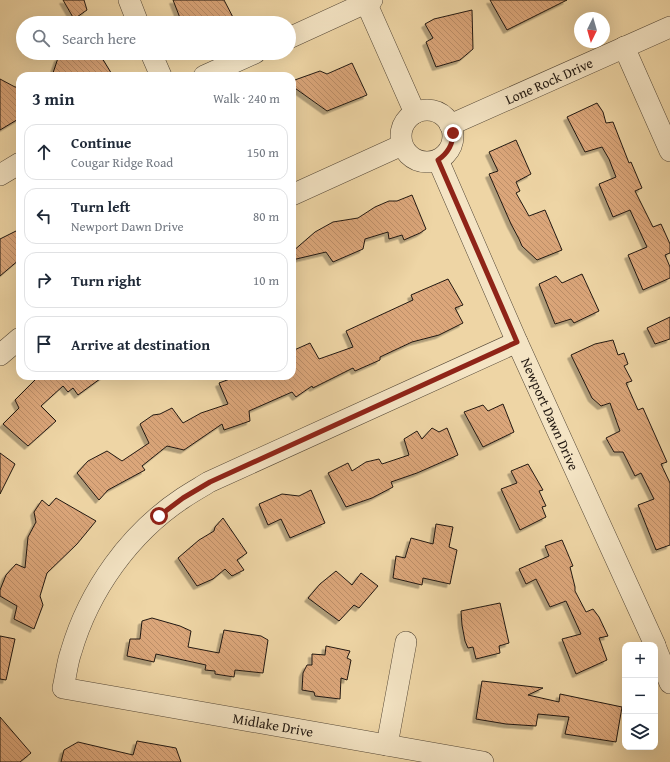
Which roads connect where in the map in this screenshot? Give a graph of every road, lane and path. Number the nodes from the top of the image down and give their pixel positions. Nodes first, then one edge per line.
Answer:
1 (128, 0) edge
2 (368, 1) edge
3 (135, 16) edge
4 (670, 26) edge
5 (296, 35) edge
6 (624, 47) junction
7 (154, 60) edge
8 (239, 60) edge
9 (159, 72) edge
10 (213, 72) edge
11 (415, 113) junction
12 (450, 125) junction
13 (402, 146) junction
14 (670, 151) edge
15 (438, 160) junction
16 (16, 165) edge
17 (0, 175) edge
18 (296, 193) edge
19 (16, 341) edge
20 (517, 342) junction
21 (0, 355) edge
22 (406, 642) dead end
23 (654, 642) edge
24 (658, 653) edge
25 (670, 683) edge
26 (387, 745) junction
27 (483, 762) edge

1 - 3 street
2 - 5 street
2 - 11 street
4 - 6 street, Lone Rock Drive
6 - 12 street, Lone Rock Drive
6 - 14 street
7 - 9 street
8 - 10 street
11 - 12 street
11 - 13 street
12 - 15 street
13 - 15 street
13 - 18 street
15 - 20 street, Newport Dawn Drive
16 - 17 street
19 - 21 street
20 - 23 street, Newport Dawn Drive
20 - 26 street, Midlake Drive
22 - 26 street
24 - 25 street, Newport Dawn Drive
26 - 27 street, Midlake Drive

